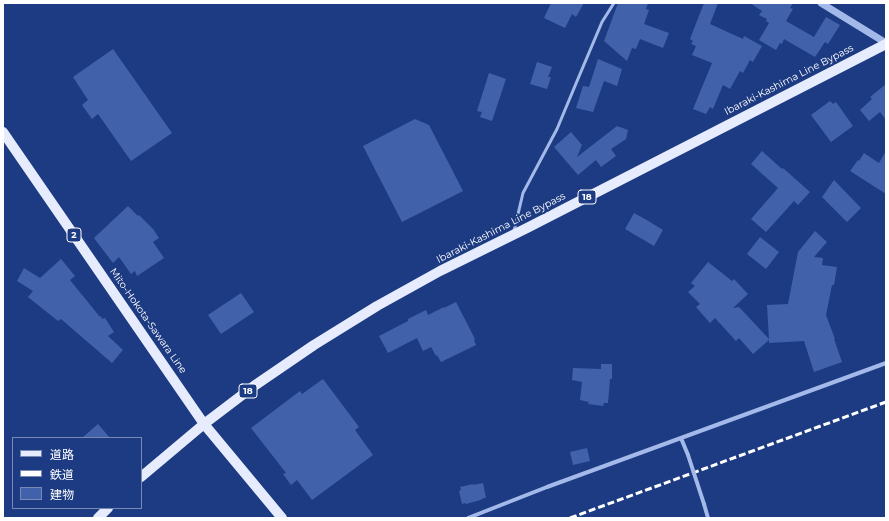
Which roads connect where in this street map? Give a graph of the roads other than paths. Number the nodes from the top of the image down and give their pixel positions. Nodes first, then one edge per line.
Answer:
1 (614, 3) edge
2 (821, 3) edge
3 (886, 43) edge
4 (3, 132) edge
5 (514, 235) junction
6 (886, 362) edge
7 (204, 424) junction
8 (681, 438) junction
9 (142, 476) edge
10 (107, 509) edge
11 (98, 518) edge
12 (282, 518) edge
13 (468, 518) edge
14 (708, 518) edge

1 - 5 lane
2 - 3 street
3 - 5 main road, Ibaraki-Kashima Line Bypass / 18
4 - 7 main road, Mito-Hokota-Sawara Line / 2
5 - 7 main road, Ibaraki-Kashima Line Bypass / 18
6 - 8 street
7 - 9 main road, Ibaraki-Kashima Line Bypass
7 - 12 main road, Mito-Hokota-Sawara Line / 2
8 - 13 street
8 - 14 street, bridge
10 - 11 main road

